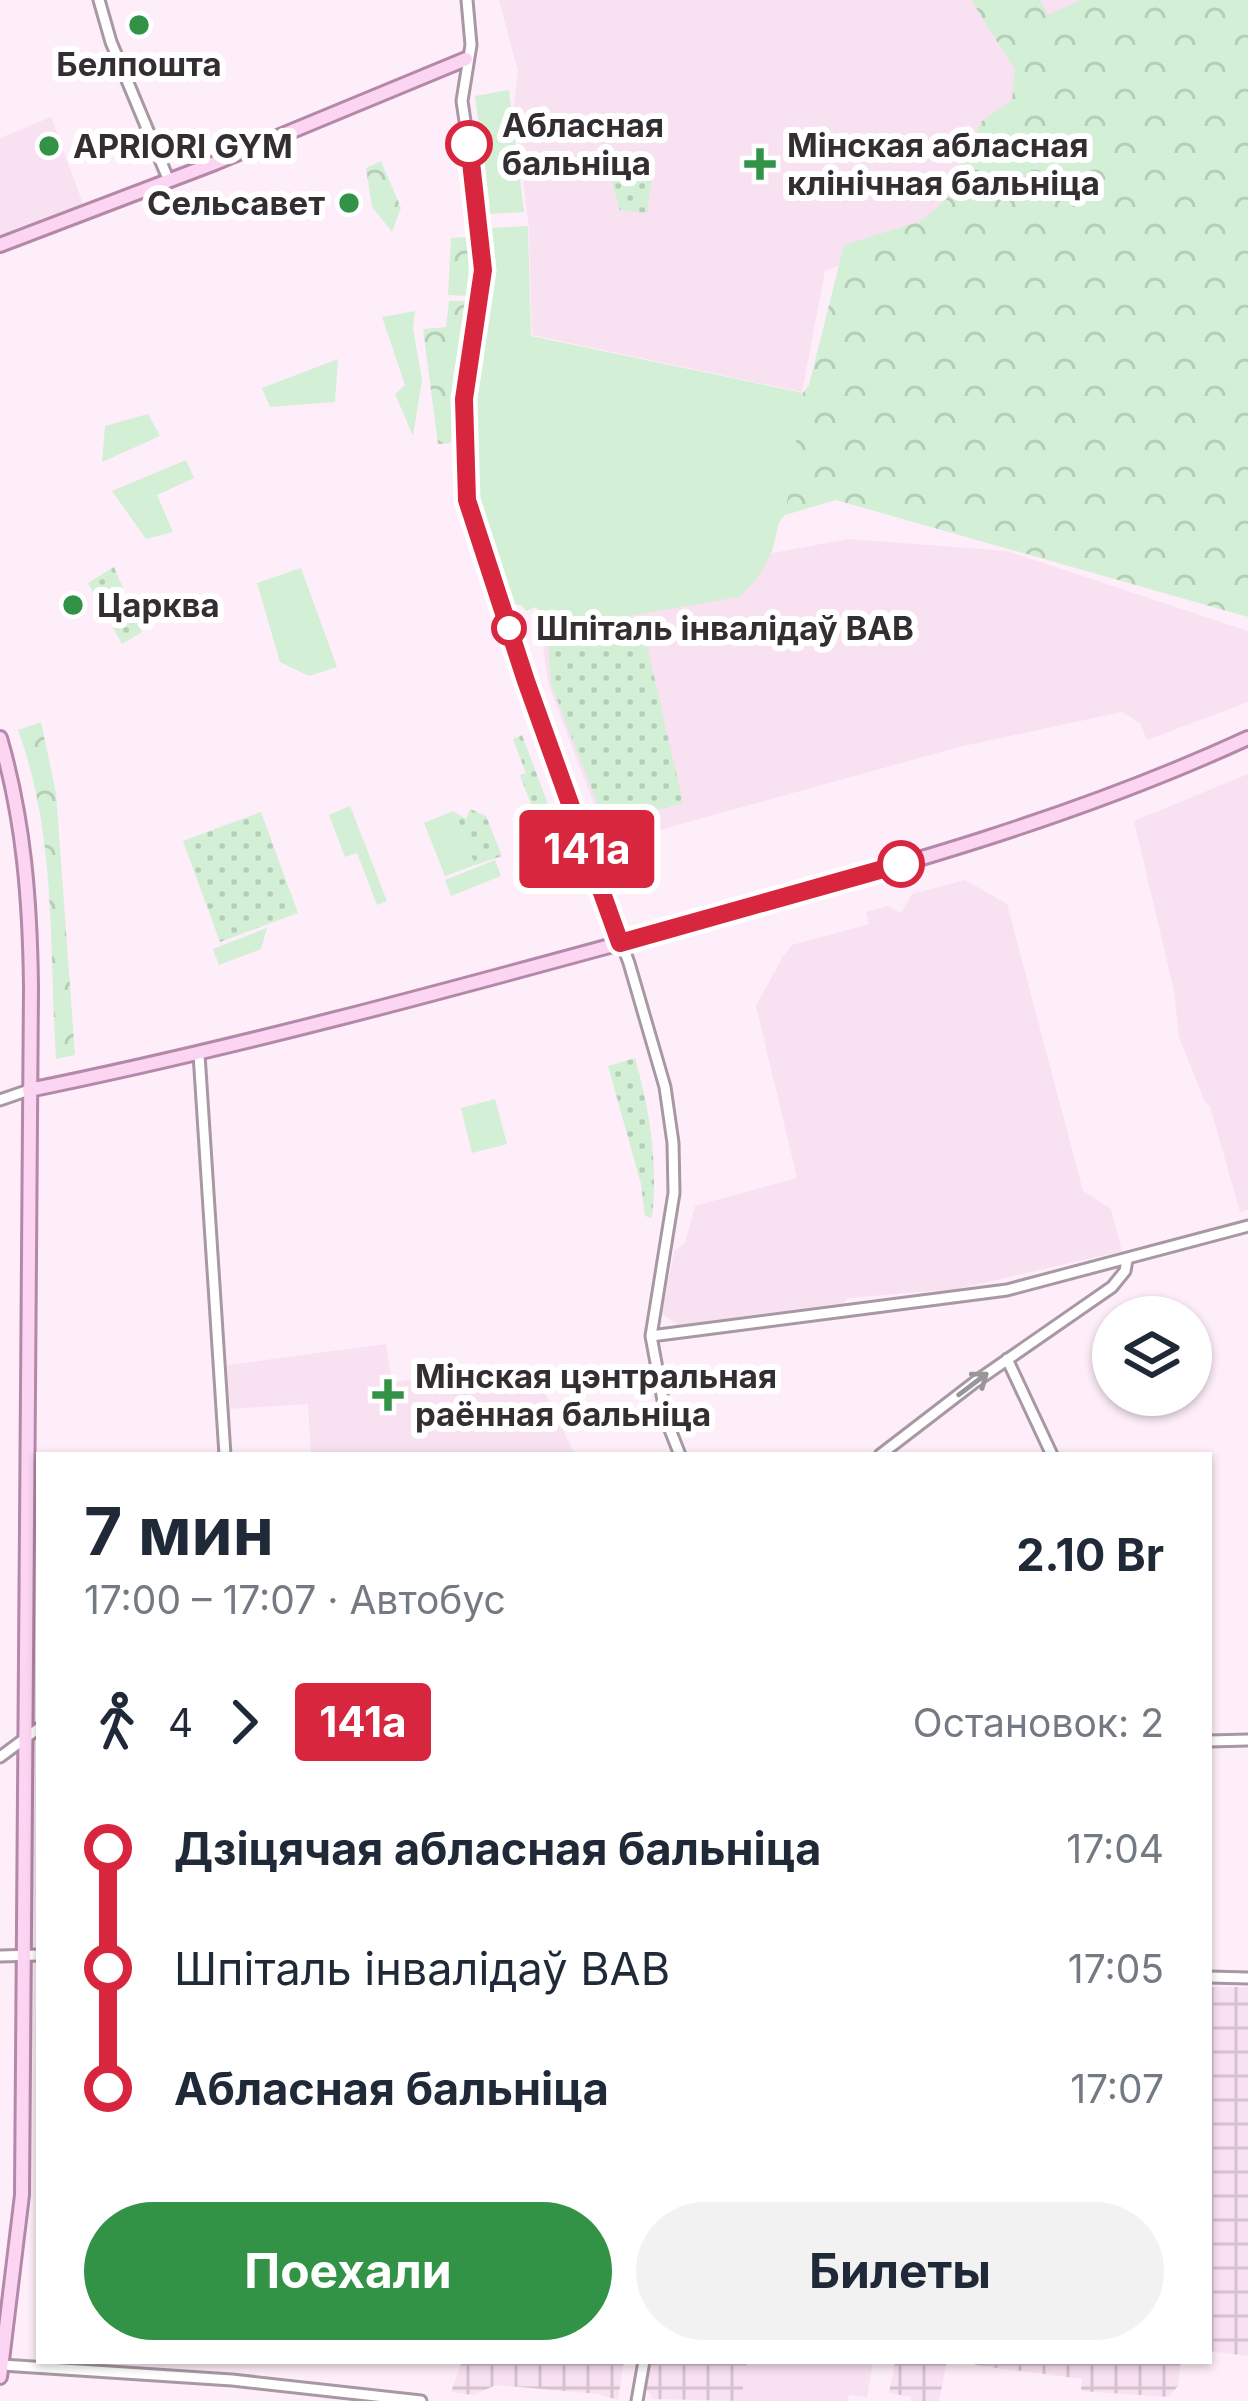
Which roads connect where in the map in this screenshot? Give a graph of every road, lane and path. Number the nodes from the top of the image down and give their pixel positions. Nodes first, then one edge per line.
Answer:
1 (99, 0) edge
2 (467, 0) edge
3 (466, 59) junction
4 (166, 174) junction
5 (0, 245) edge
6 (0, 738) edge
7 (1248, 738) edge
8 (620, 943) junction
9 (199, 1054) junction
10 (29, 1090) junction
11 (0, 1100) edge
12 (1248, 1226) edge
13 (1126, 1260) junction
14 (651, 1336) junction
15 (1006, 1359) junction
16 (225, 1452) edge
17 (679, 1452) edge
18 (884, 1452) edge
19 (1051, 1452) edge
20 (36, 1731) edge
21 (1248, 1740) edge
22 (24, 1741) junction
23 (1212, 1741) edge
24 (0, 1757) edge
25 (32, 1955) edge
26 (0, 1956) edge
27 (1212, 1977) edge
28 (1248, 1978) edge
29 (643, 2364) edge
30 (1, 2371) edge
31 (421, 2401) edge
32 (637, 2401) edge

1 - 4 street
2 - 3 street
3 - 4 main road
3 - 8 street
4 - 5 main road
6 - 10 main road
7 - 8 main road
8 - 9 main road
8 - 14 street
9 - 10 main road
9 - 16 street
10 - 11 street
10 - 22 main road
12 - 13 street
13 - 14 street
13 - 15 street
14 - 17 street
18 -> 15 street
15 - 19 street
20 - 22 street
21 - 23 street
22 - 24 street
22 - 25 main road
25 - 26 street
25 - 30 main road
27 - 28 street
29 - 32 street
30 - 31 street

